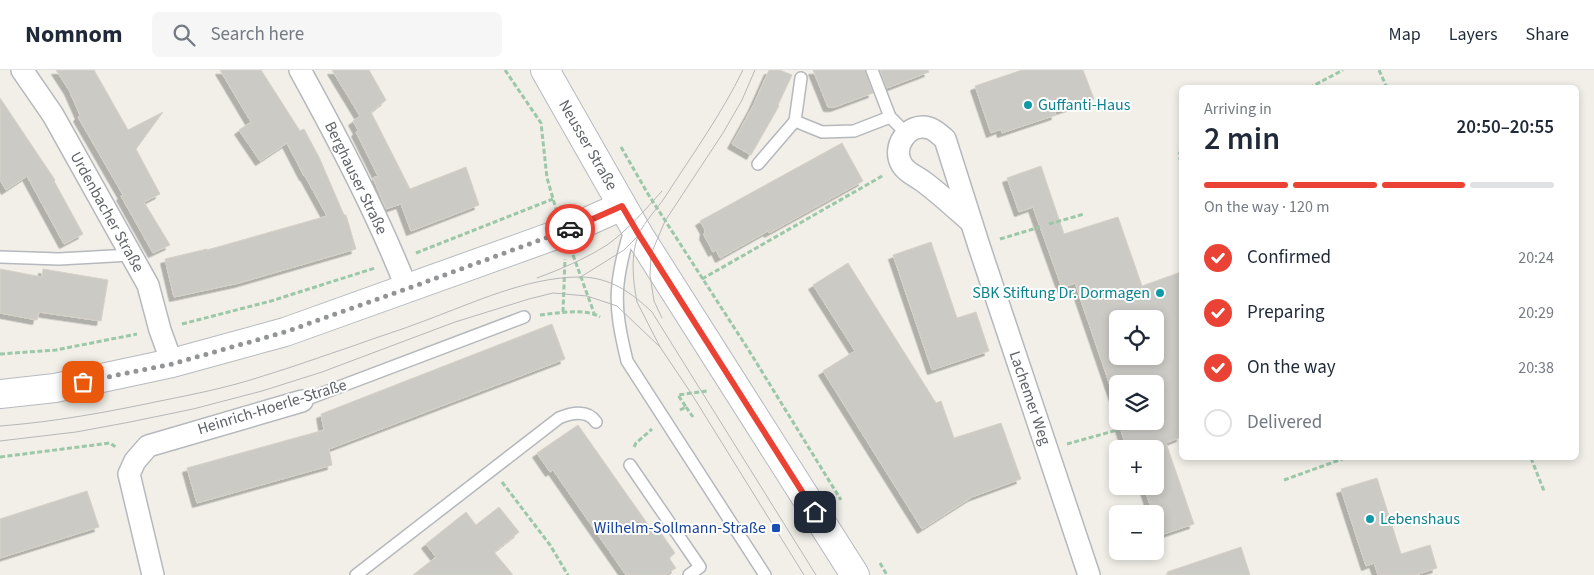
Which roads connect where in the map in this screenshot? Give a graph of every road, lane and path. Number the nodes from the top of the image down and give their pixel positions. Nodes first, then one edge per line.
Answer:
1 (22, 70) edge
2 (300, 70) edge
3 (505, 70) edge
4 (544, 70) edge
5 (872, 70) edge
6 (1343, 70) edge
7 (1380, 70) edge
8 (800, 78) dead end
9 (1315, 85) edge
10 (1385, 85) edge
11 (890, 117) junction
12 (795, 121) junction
13 (907, 134) junction
14 (620, 146) dead end
15 (758, 164) dead end
16 (902, 165) junction
17 (627, 214) junction
18 (1084, 214) dead end
19 (971, 222) junction
20 (1050, 224) dead end
21 (1040, 227) dead end
22 (979, 246) junction
23 (131, 255) junction
24 (0, 257) edge
25 (396, 261) junction
26 (702, 279) junction
27 (407, 289) junction
28 (594, 313) dead end
29 (524, 317) joint
30 (160, 330) junction
31 (0, 354) edge
32 (172, 364) junction
33 (0, 394) edge
34 (302, 401) joint
35 (686, 407) dead end
36 (693, 417) dead end
37 (665, 419) junction
38 (596, 422) dead end
39 (1118, 430) edge
40 (1048, 450) junction
41 (0, 457) edge
42 (1339, 460) edge
43 (1532, 460) edge
44 (135, 461) junction
45 (630, 465) joint
46 (493, 470) junction
47 (1284, 480) dead end
48 (1544, 491) dead end
49 (846, 508) dead end
50 (877, 558) dead end
51 (153, 575) edge
52 (356, 575) edge
53 (568, 575) edge
54 (689, 575) edge
55 (766, 575) edge
56 (855, 575) edge
57 (887, 575) edge
58 (1089, 575) edge

1 - 23 street, Urdenbacher Straße
2 - 25 street, Berghauser Straße
3 - 25 path
4 - 17 street, Neusser Straße
5 - 11 lane
6 - 9 path
7 - 10 path
8 - 12 lane
11 - 12 lane
11 - 13 lane
12 - 15 lane
13 - 16 street
13 - 19 street, Lachemer Weg
14 - 26 path
16 - 19 street
16 - 26 path
17 - 27 street
17 - 37 lane
17 - 56 street, Neusser Straße
18 - 20 path
19 - 22 street, Lachemer Weg
21 - 22 path
22 - 40 street, Lachemer Weg
23 - 24 lane
23 - 30 street, Urdenbacher Straße
25 - 27 street, Berghauser Straße
25 - 30 path
26 - 49 path
27 - 32 street
28 - 29 path
29 - 34 lane, Heinrich-Hoerle-Straße
30 - 31 path
30 - 32 street, Urdenbacher Straße
32 - 33 street
34 - 44 street, Heinrich-Hoerle-Straße
35 - 36 path
37 - 45 path
37 - 55 lane
38 - 46 lane
39 - 40 path
40 - 58 street, Lachemer Weg
41 - 44 path
42 - 47 path
43 - 48 path
44 - 51 street
45 - 54 lane
46 - 52 lane
46 - 53 path
50 - 57 path

